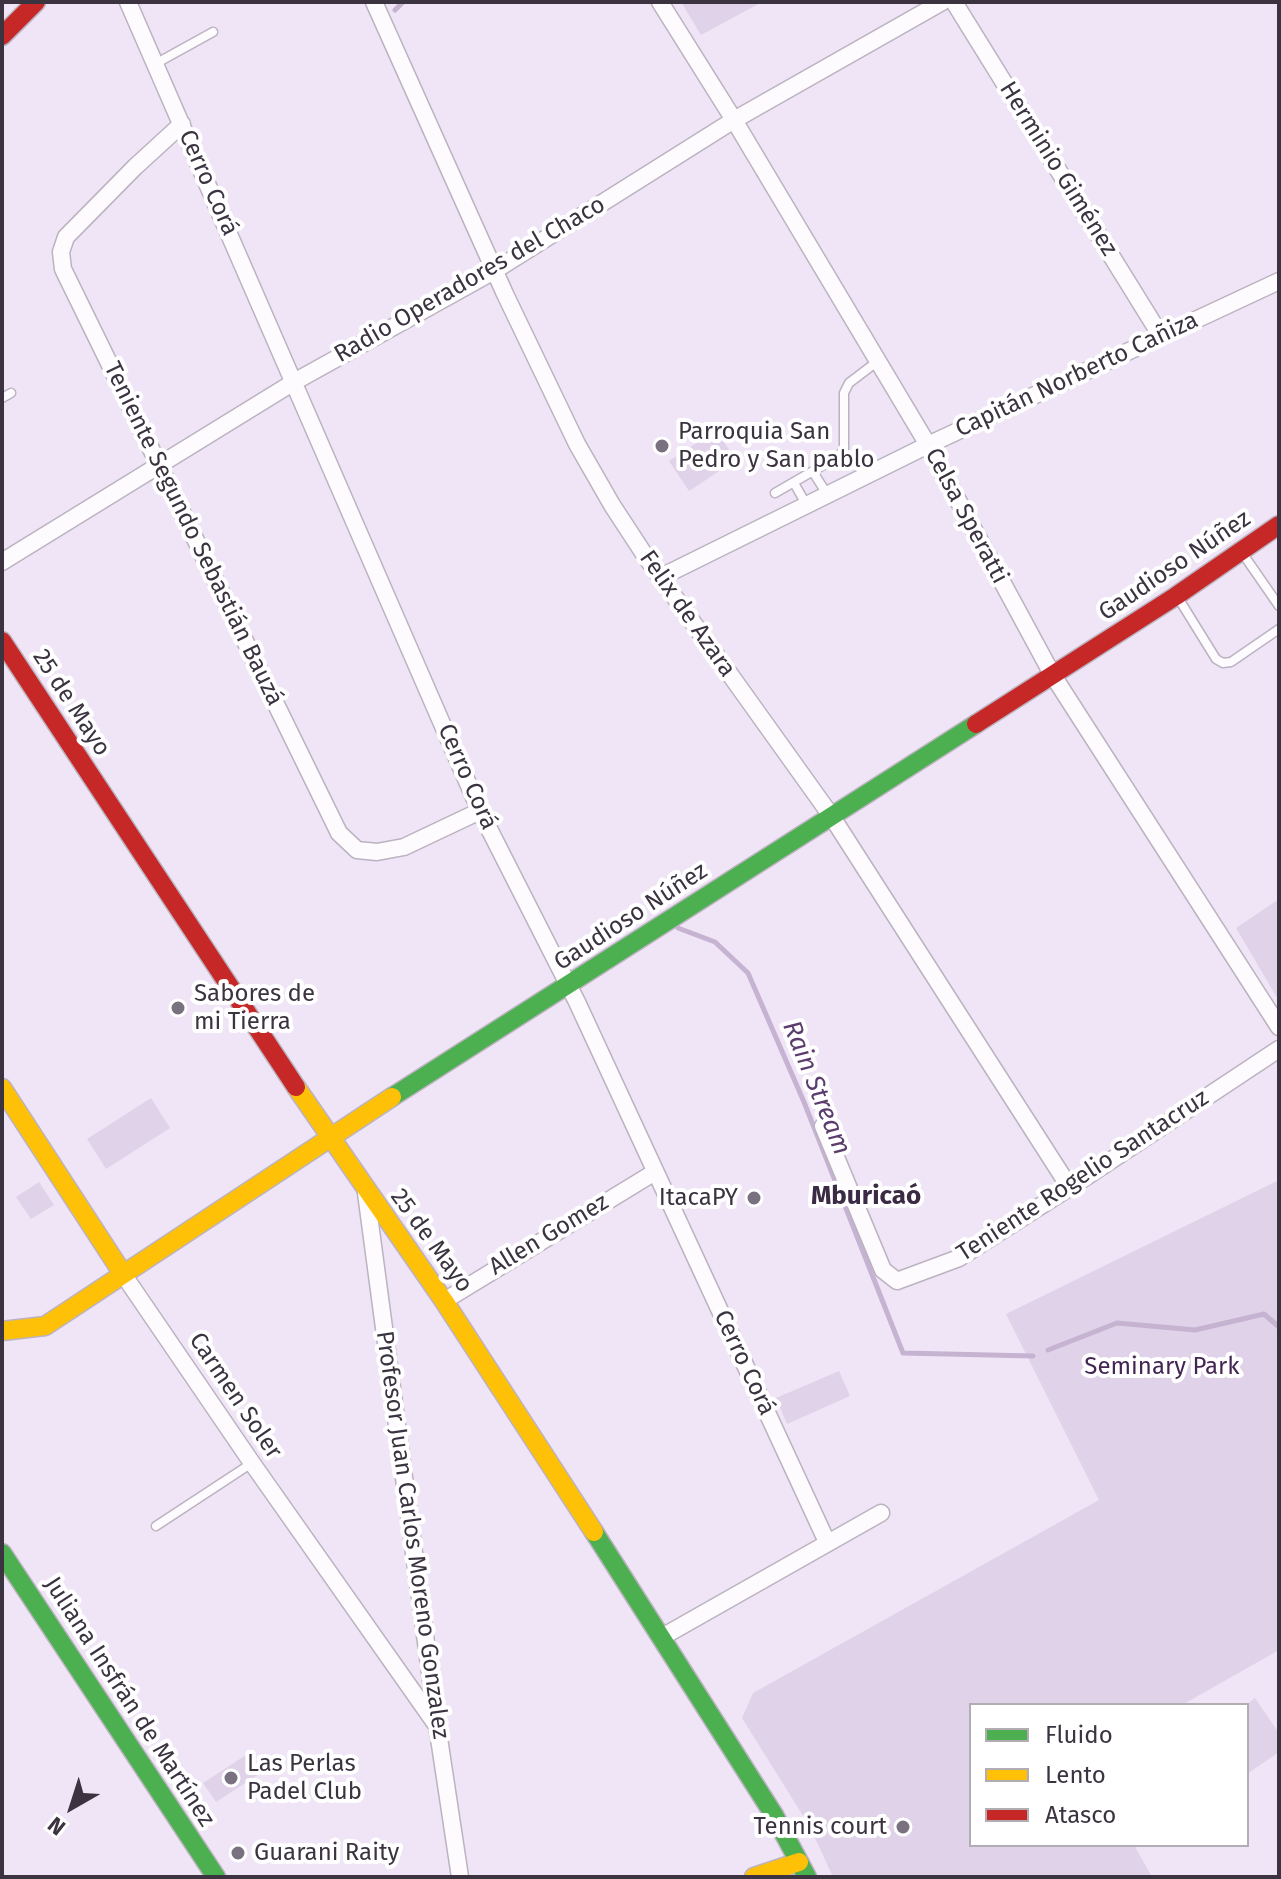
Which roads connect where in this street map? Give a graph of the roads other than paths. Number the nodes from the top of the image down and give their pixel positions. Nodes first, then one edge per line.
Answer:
1 (36, 2) edge
2 (128, 2) edge
3 (374, 2) edge
4 (660, 2) edge
5 (942, 2) edge
6 (954, 2) edge
7 (3, 32) edge
8 (213, 32) dead end
9 (155, 64) junction
10 (734, 120) junction
11 (182, 124) junction
12 (494, 271) junction
13 (1279, 281) edge
14 (1161, 336) junction
15 (878, 361) junction
16 (294, 382) junction
17 (928, 445) junction
18 (161, 465) junction
19 (813, 472) junction
20 (794, 483) junction
21 (775, 493) dead end
22 (827, 494) junction
23 (806, 504) junction
24 (1279, 525) edge
25 (1241, 551) junction
26 (2, 562) edge
27 (661, 577) junction
28 (1176, 596) junction
29 (1279, 606) edge
30 (1279, 629) edge
31 (2, 641) edge
32 (1052, 674) junction
33 (480, 811) junction
34 (832, 817) junction
35 (568, 986) junction
36 (1279, 1027) edge
37 (1279, 1049) edge
38 (2, 1088) edge
39 (823, 1126) dead end
40 (330, 1138) junction
41 (655, 1172) junction
42 (1070, 1188) junction
43 (366, 1192) junction
44 (123, 1274) junction
45 (444, 1301) junction
46 (2, 1331) edge
47 (252, 1463) junction
48 (881, 1513) dead end
49 (156, 1526) dead end
50 (827, 1542) junction
51 (2, 1553) edge
52 (662, 1637) junction
53 (437, 1725) junction
54 (803, 1869) edge
55 (757, 1876) edge
56 (216, 1877) edge
57 (460, 1877) edge

1 - 7 street
2 - 9 street, Cerro Corá
3 - 12 street, Felix de Azara
4 - 10 street, Celsa Speratti
5 - 10 street, Radio Operadores del Chaco
6 - 14 street, Herminio Giménez
8 - 9 lane
9 - 11 street, Cerro Corá
10 - 12 street, Radio Operadores del Chaco
10 - 15 street, Celsa Speratti
11 - 16 street, Cerro Corá
11 - 18 street, Teniente Segundo Sebastián Bauzá
12 - 16 street, Radio Operadores del Chaco
12 - 27 street, Felix de Azara
13 - 14 street, Capitán Norberto Cañiza
14 - 17 street, Capitán Norberto Cañiza
15 - 17 street, Celsa Speratti
15 - 19 lane
16 - 18 street, Radio Operadores del Chaco
16 - 33 street, Cerro Corá
17 - 22 street, Capitán Norberto Cañiza
17 - 32 street, Celsa Speratti
18 - 26 street, Radio Operadores del Chaco
18 - 33 street, Teniente Segundo Sebastián Bauzá
19 - 20 lane
19 - 22 lane
20 - 21 lane
20 - 23 lane
22 - 23 street, Capitán Norberto Cañiza
23 - 27 street, Capitán Norberto Cañiza
24 - 25 street, Gaudioso Núñez
25 - 28 street, Gaudioso Núñez
25 - 29 lane
27 - 34 street, Felix de Azara
28 - 30 lane
28 - 32 street, Gaudioso Núñez
31 - 40 street, 25 de Mayo
32 - 34 street, Gaudioso Núñez
32 - 36 street, Celsa Speratti
33 - 35 street, Cerro Corá
34 - 35 street, Gaudioso Núñez
34 - 42 street, Felix de Azara
35 - 40 street, Gaudioso Núñez
35 - 41 street, Cerro Corá
37 - 42 street, Teniente Rogelio Santacruz
38 - 44 street, Carmen Soler
39 - 42 street, Teniente Rogelio Santacruz
40 - 43 street, 25 de Mayo
40 - 44 street, Gaudioso Núñez
41 - 45 street, Allen Gomez
41 - 50 street, Cerro Corá
43 - 45 street, 25 de Mayo
43 - 53 street, Profesor Juan Carlos Moreno Gonzalez
44 - 46 street, Gaudioso Núñez
44 - 47 street, Carmen Soler
45 - 52 street, 25 de Mayo
47 - 49 lane
47 - 53 street, Carmen Soler
48 - 50 street
50 - 52 street
51 - 56 street, Juliana Insfrán de Martínez
52 - 54 street, 25 de Mayo
53 - 57 street, Profesor Juan Carlos Moreno Gonzalez
54 - 55 street

